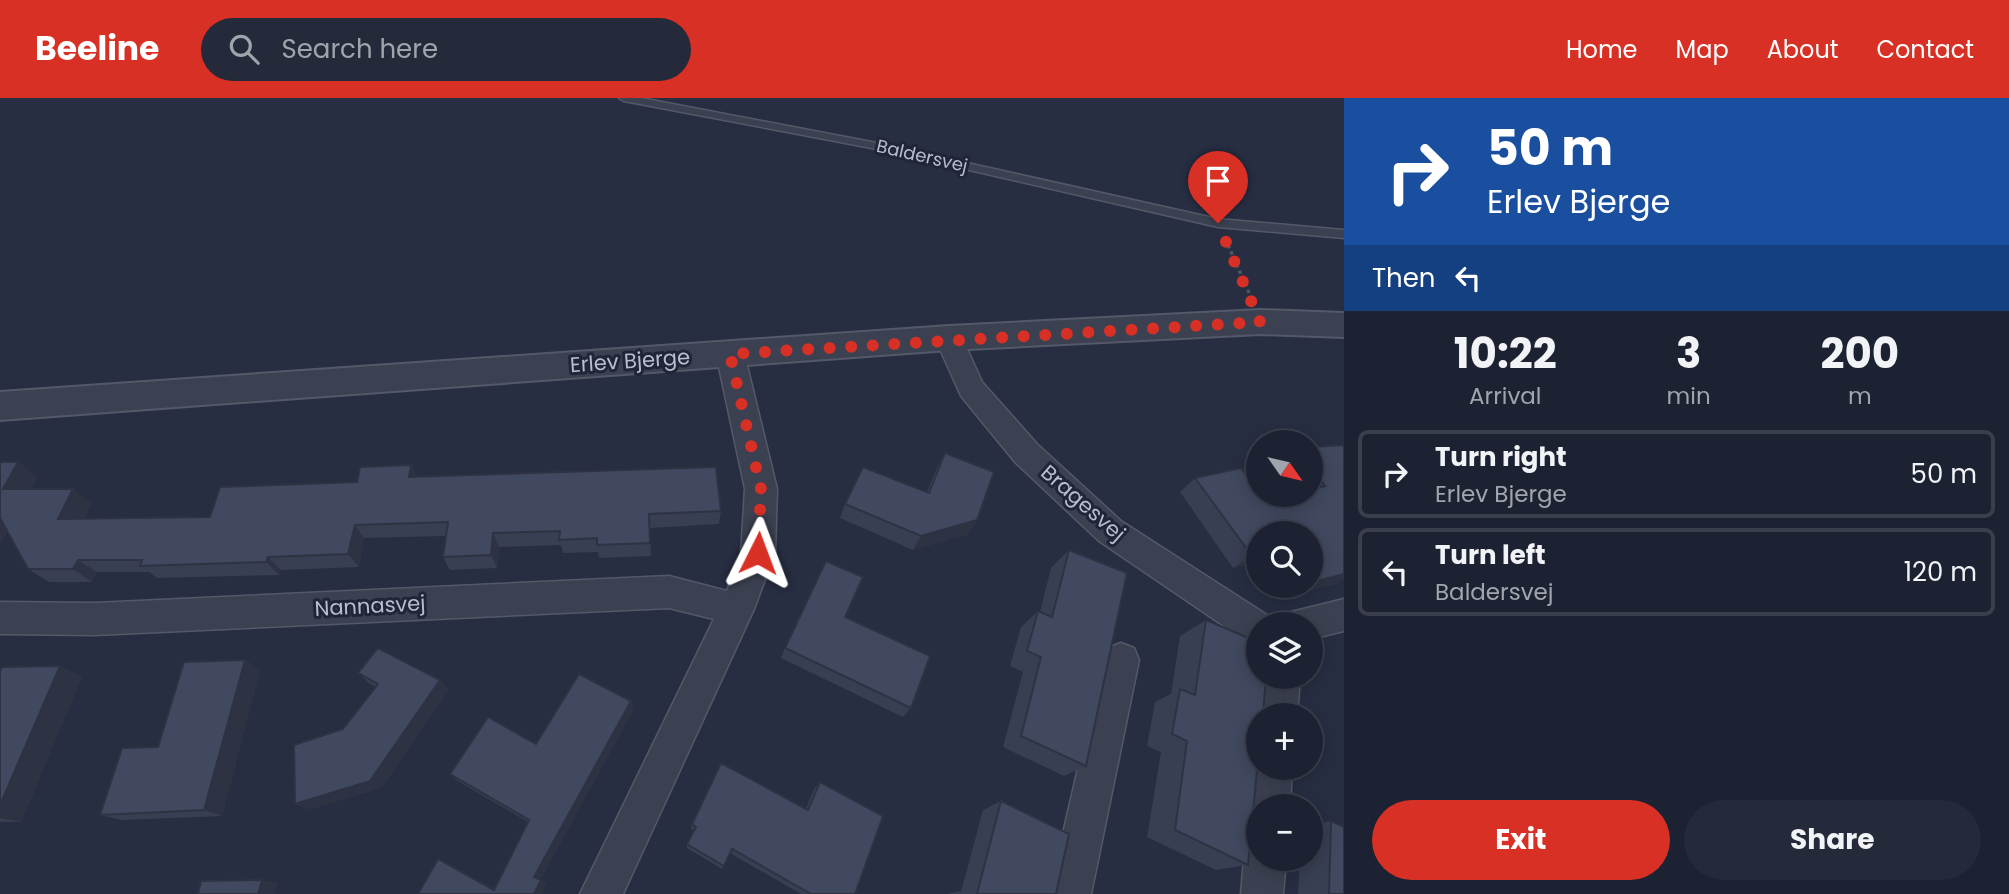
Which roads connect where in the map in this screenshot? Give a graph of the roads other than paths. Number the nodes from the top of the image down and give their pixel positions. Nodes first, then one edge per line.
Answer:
1 (624, 98) edge
2 (1344, 234) edge
3 (1344, 325) edge
4 (949, 338) junction
5 (730, 354) junction
6 (0, 406) edge
7 (737, 609) junction
8 (1344, 615) edge
9 (0, 618) edge
10 (1323, 620) edge
11 (1246, 621) edge
12 (1121, 660) dead end
13 (1264, 871) edge
14 (1079, 890) edge
15 (601, 894) edge
16 (1262, 894) edge

1 - 2 lane, Baldersvej
3 - 4 street, Erlev Bjerge
4 - 5 street, Erlev Bjerge
4 - 11 street, Bragesvej
5 - 6 street, Erlev Bjerge
5 - 7 street
7 - 9 street, Nannasvej
7 - 15 street
8 - 10 street
12 - 14 street
13 - 16 street

